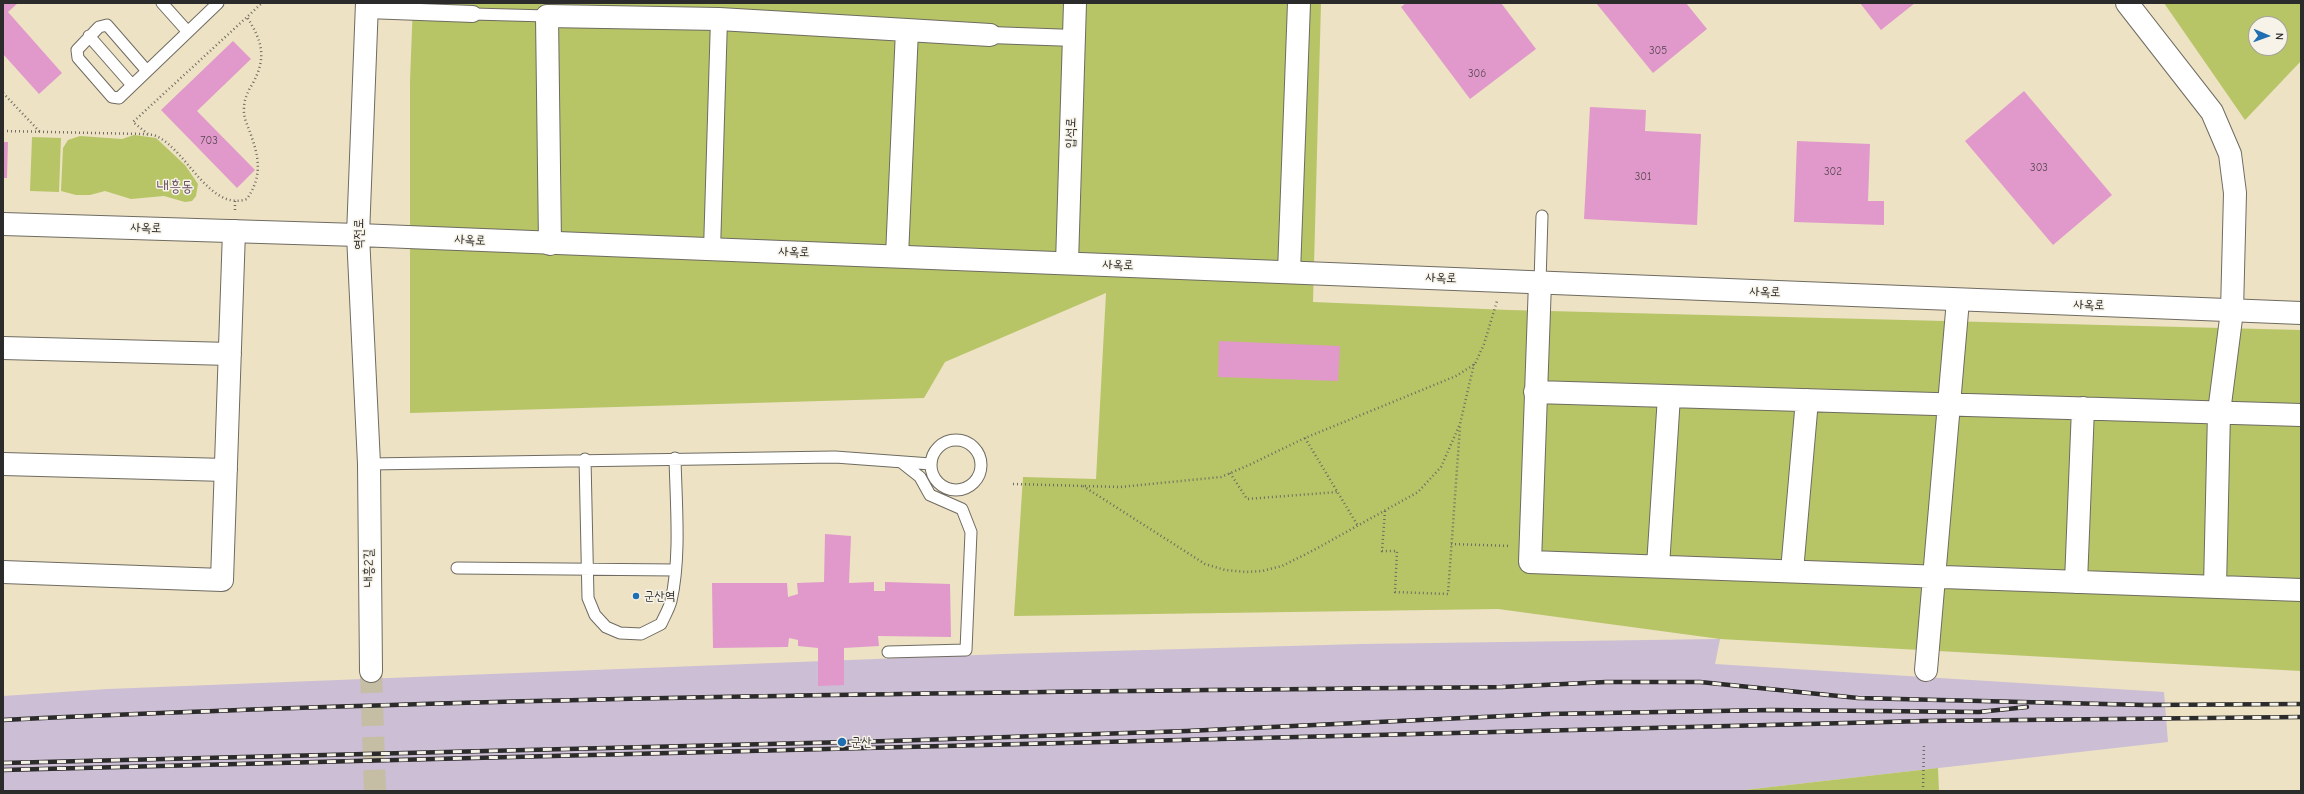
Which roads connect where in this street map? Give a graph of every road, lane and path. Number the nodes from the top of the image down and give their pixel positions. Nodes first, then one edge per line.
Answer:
1 (162, 3) edge
2 (218, 3) edge
3 (262, 3) edge
4 (1075, 3) edge
5 (1299, 3) edge
6 (2127, 3) edge
7 (367, 7) edge
8 (720, 11) edge
9 (473, 14) joint
10 (547, 16) junction
11 (247, 17) junction
12 (907, 30) junction
13 (188, 32) junction
14 (990, 35) joint
15 (89, 36) junction
16 (1074, 38) junction
17 (147, 71) junction
18 (132, 85) junction
19 (3, 94) edge
20 (3, 130) edge
21 (40, 132) junction
22 (148, 135) junction
23 (1542, 216) dead end
24 (3, 224) edge
25 (234, 231) junction
26 (358, 235) junction
27 (550, 244) junction
28 (712, 250) junction
29 (897, 256) junction
30 (1067, 263) junction
31 (1289, 272) junction
32 (1503, 281) junction
33 (1540, 282) junction
34 (1958, 300) junction
35 (2232, 311) junction
36 (2301, 313) edge
37 (3, 348) edge
38 (230, 354) junction
39 (1475, 364) junction
40 (1535, 392) junction
41 (1669, 396) junction
42 (1807, 400) junction
43 (1949, 404) junction
44 (2083, 408) junction
45 (2219, 412) junction
46 (2301, 415) edge
47 (1460, 424) junction
48 (1305, 438) junction
49 (675, 458) junction
50 (585, 459) junction
51 (900, 462) junction
52 (3, 464) edge
53 (369, 464) junction
54 (931, 464) junction
55 (226, 470) junction
56 (1230, 473) junction
57 (1013, 484) dead end
58 (1083, 486) junction
59 (1337, 492) junction
60 (1385, 511) junction
61 (1358, 526) junction
62 (1451, 544) junction
63 (1530, 547) junction
64 (1658, 566) junction
65 (457, 568) dead end
66 (588, 570) junction
67 (675, 570) junction
68 (1792, 571) junction
69 (3, 572) edge
70 (1934, 577) junction
71 (2076, 582) junction
72 (2215, 587) junction
73 (2301, 590) edge
74 (888, 652) dead end
75 (1926, 670) dead end
76 (371, 672) tunnel mouth
77 (1924, 743) dead end
78 (1924, 791) edge

1 - 13 lane
2 - 13 lane
3 - 11 path
4 - 16 street, 입석로
5 - 31 street
6 - 35 street
7 - 9 street
7 - 26 street, 역전로
8 - 10 street
8 - 12 street
8 - 28 street
9 - 10 lane
10 - 27 street
11 - 22 path
11 - 22 path
12 - 14 street
12 - 29 street
13 - 17 lane
14 - 16 street
15 - 17 lane
15 - 18 lane
15 - 18 lane
16 - 30 street, 입석로
17 - 18 lane
19 - 21 path
20 - 21 path
21 - 22 path
23 - 33 lane
24 - 25 street, 사옥로
25 - 26 street, 사옥로
25 - 38 street
26 - 27 street, 사옥로
26 - 53 street, 역전로
27 - 28 street, 사옥로
28 - 29 street, 사옥로
29 - 30 street, 사옥로
30 - 31 street, 사옥로
31 - 32 street, 사옥로
32 - 33 street, 사옥로
32 - 39 path
33 - 34 street, 사옥로
33 - 40 street
34 - 35 street, 사옥로
34 - 43 street
35 - 36 street, 사옥로
35 - 45 street
37 - 38 street
38 - 55 street
39 - 47 path
39 - 48 path
40 - 41 street
40 - 63 street
41 - 42 street
41 - 64 street
42 - 43 street
42 - 68 street
43 - 44 street
43 - 70 street
44 - 45 street
44 - 71 street
45 - 46 street
45 - 72 street
47 - 60 path
47 - 62 path
48 - 56 path
48 - 59 path
49 - 50 lane
49 - 51 lane
49 - 67 lane
50 - 53 lane
50 - 66 lane
51 - 54 lane
51 - 74 lane
52 - 55 street
53 - 76 street, 내흥2길
54 - 54 lane
55 - 69 street
56 - 58 path
56 - 59 path
57 - 58 path
58 - 61 path
59 - 61 path
60 - 61 path
60 - 62 path
62 - 63 path
63 - 64 street
64 - 68 street
65 - 66 lane
66 - 67 lane
66 - 67 lane
68 - 70 street
70 - 71 street
70 - 75 street
71 - 72 street
72 - 73 street
77 - 78 path

